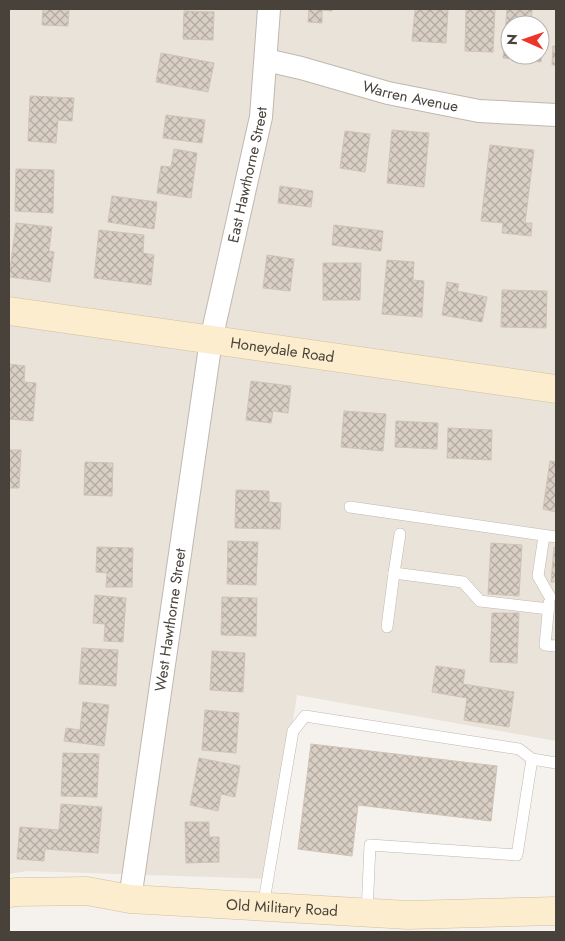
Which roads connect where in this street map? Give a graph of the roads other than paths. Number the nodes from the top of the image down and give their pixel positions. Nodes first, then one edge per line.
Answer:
1 (269, 9) edge
2 (266, 60) junction
3 (556, 115) edge
4 (9, 311) edge
5 (211, 340) junction
6 (556, 389) edge
7 (350, 507) dead end
8 (400, 534) dead end
9 (544, 536) junction
10 (556, 537) edge
11 (394, 573) junction
12 (553, 597) edge
13 (549, 609) junction
14 (387, 626) dead end
15 (556, 646) edge
16 (532, 759) junction
17 (556, 762) edge
18 (9, 893) edge
19 (130, 900) junction
20 (263, 907) junction
21 (556, 911) edge
22 (367, 913) junction

1 - 2 street, East Hawthorne Street
2 - 3 street, Warren Avenue
2 - 5 street, East Hawthorne Street
4 - 5 street, Honeydale Road
5 - 6 street, Honeydale Road
5 - 19 street, West Hawthorne Street
7 - 9 lane
8 - 11 lane
9 - 10 lane
9 - 12 lane
11 - 13 lane
11 - 14 lane
12 - 13 lane
13 - 15 lane
16 - 17 lane
16 - 20 lane
16 - 22 lane
18 - 19 street, Old Military Road
19 - 20 street, Old Military Road
20 - 22 street, Old Military Road
21 - 22 street, Old Military Road

